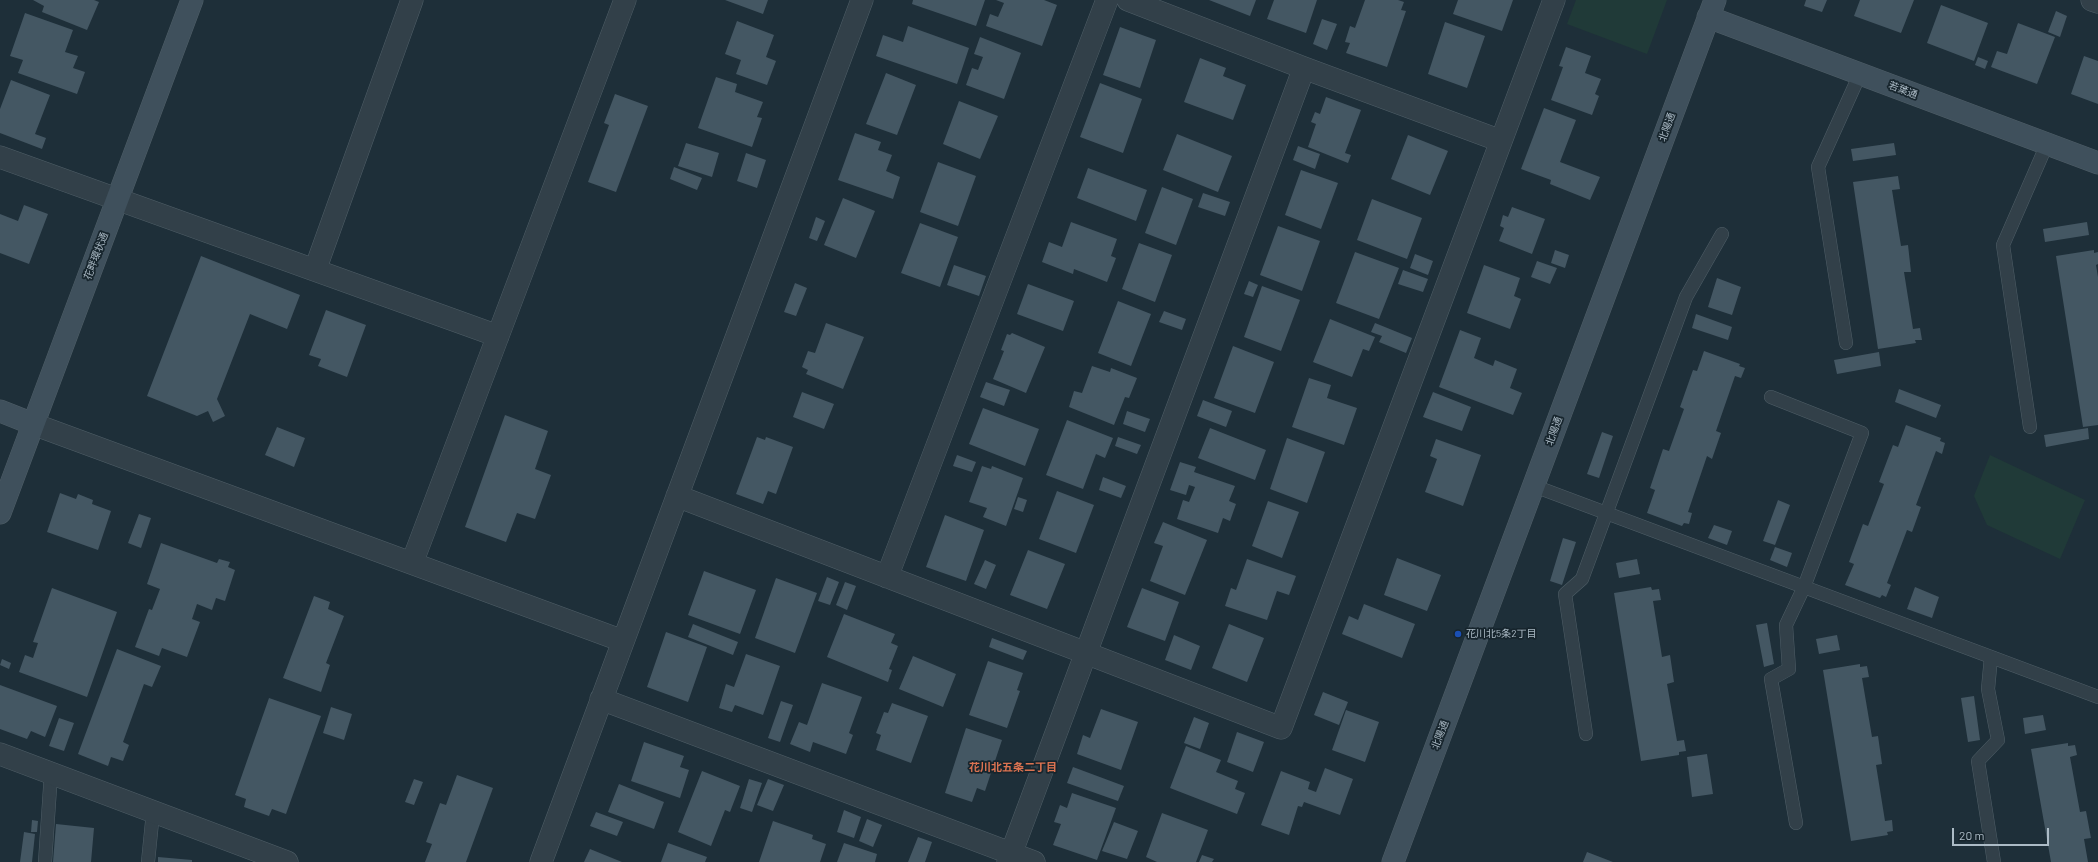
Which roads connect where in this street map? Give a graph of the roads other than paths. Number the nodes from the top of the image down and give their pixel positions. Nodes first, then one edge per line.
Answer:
1 (192, 0) edge
2 (412, 0) edge
3 (624, 0) edge
4 (862, 0) edge
5 (1107, 0) edge
6 (1128, 0) edge
7 (1554, 0) edge
8 (2092, 0) edge
9 (2098, 2) edge
10 (1711, 9) edge
11 (1304, 68) junction
12 (1860, 74) junction
13 (1502, 141) junction
14 (2046, 144) junction
15 (0, 157) edge
16 (2098, 163) edge
17 (117, 199) junction
18 (1722, 234) dead end
19 (315, 270) junction
20 (498, 336) junction
21 (1846, 343) dead end
22 (1771, 397) dead end
23 (0, 411) edge
24 (33, 424) junction
25 (2030, 427) dead end
26 (1534, 486) junction
27 (677, 496) junction
28 (0, 513) edge
29 (1605, 513) junction
30 (412, 563) junction
31 (887, 577) junction
32 (1804, 587) junction
33 (623, 641) junction
34 (1086, 654) junction
35 (1991, 657) junction
36 (2098, 697) edge
37 (601, 699) junction
38 (1586, 734) dead end
39 (0, 754) edge
40 (51, 773) junction
41 (153, 812) junction
42 (1796, 823) dead end
43 (247, 855) edge
44 (1010, 858) edge
45 (45, 862) edge
46 (148, 862) edge
47 (287, 862) edge
48 (541, 862) edge
49 (1034, 862) edge
50 (1393, 862) edge
51 (1994, 862) edge

1 - 17 street, 花畔環状通
2 - 19 street
3 - 20 street
4 - 27 street
5 - 31 street
6 - 11 street
7 - 13 street
8 - 9 street
10 - 12 street, 若葉通
10 - 26 street, 北陽通
11 - 13 street
11 - 34 street
12 - 14 street, 若葉通
12 - 21 lane
13 - 34 street
14 - 16 street, 若葉通
14 - 25 lane
15 - 17 street
17 - 19 street
17 - 24 street, 花畔環状通
18 - 29 lane
19 - 20 street
20 - 30 street
22 - 32 lane
23 - 24 street
24 - 28 street, 花畔環状通
24 - 30 street
26 - 29 lane
26 - 50 street, 北陽通
27 - 31 street
27 - 33 street
29 - 32 lane
29 - 38 lane
30 - 33 street
31 - 34 street
32 - 35 lane
32 - 42 lane
33 - 37 street
34 - 44 street
35 - 36 lane
35 - 51 lane
37 - 44 street
37 - 48 street
39 - 40 street
40 - 41 street
40 - 45 lane
41 - 43 street
41 - 46 lane
43 - 47 street
44 - 49 street

